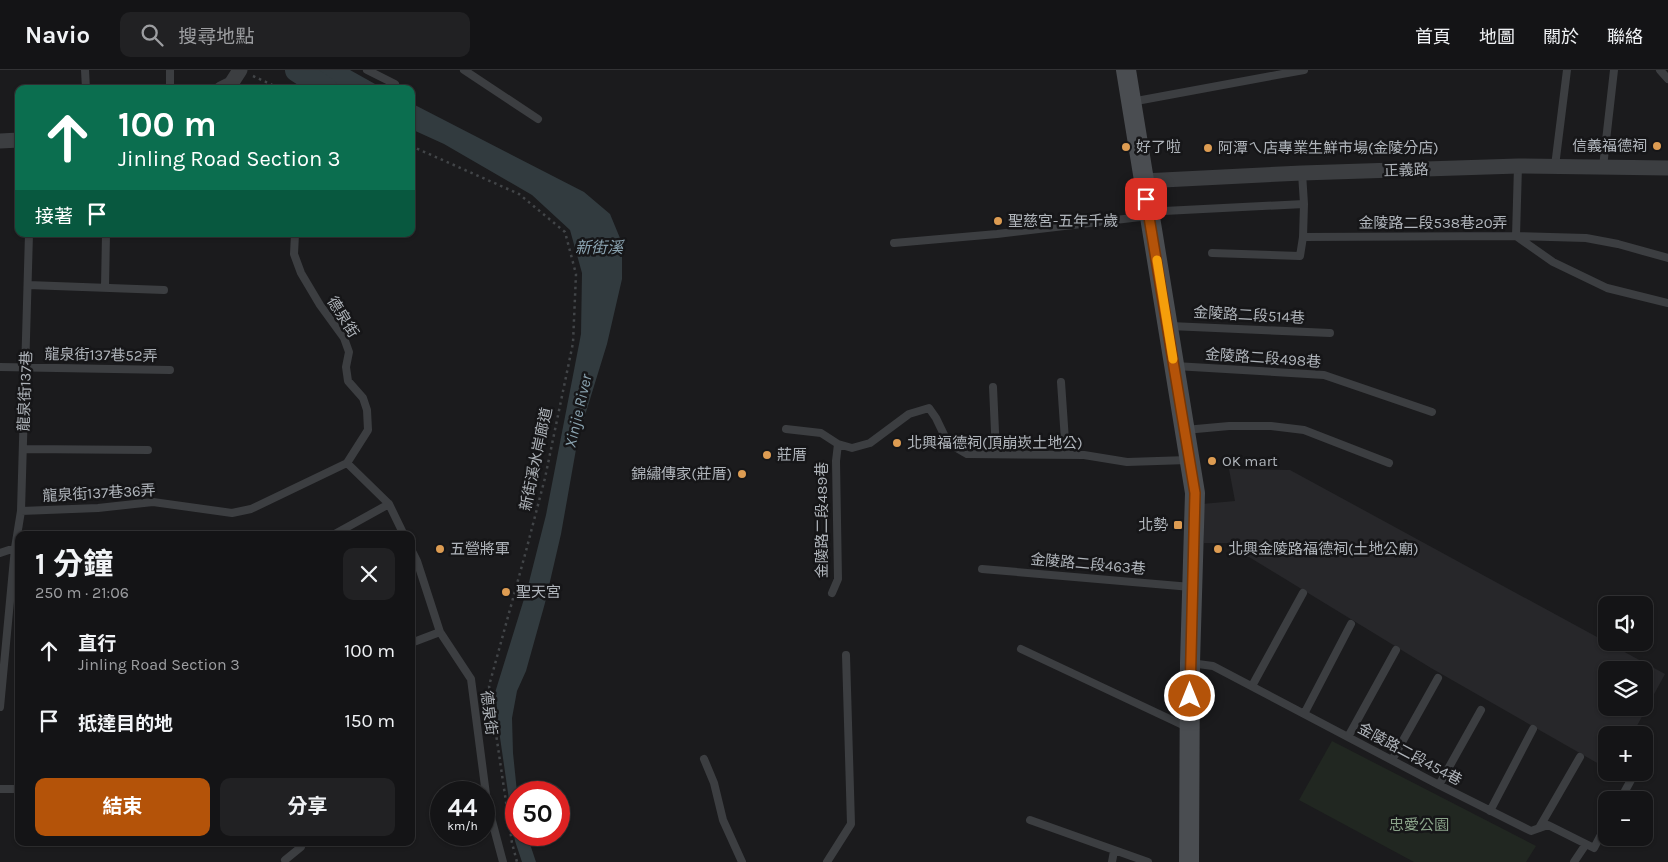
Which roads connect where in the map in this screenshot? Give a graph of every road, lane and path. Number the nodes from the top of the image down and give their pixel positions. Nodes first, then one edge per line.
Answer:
1 (85, 70) edge
2 (170, 70) edge
3 (368, 70) edge
4 (464, 70) edge
5 (1126, 70) edge
6 (1304, 70) edge
7 (1567, 70) edge
8 (1614, 70) edge
9 (1660, 70) edge
10 (246, 73) edge
11 (1668, 79) edge
12 (395, 84) dead end
13 (86, 85) edge
14 (170, 85) edge
15 (229, 85) edge
16 (272, 85) edge
17 (1131, 102) junction
18 (538, 119) dead end
19 (15, 140) edge
20 (0, 141) edge
21 (415, 148) edge
22 (1518, 166) junction
23 (1555, 166) junction
24 (1603, 167) junction
25 (1668, 168) edge
26 (1302, 173) junction
27 (1143, 181) junction
28 (1304, 204) junction
29 (1149, 216) junction
30 (1516, 236) junction
31 (29, 237) edge
32 (106, 237) edge
33 (294, 237) edge
34 (1303, 237) junction
35 (894, 243) dead end
36 (1212, 252) dead end
37 (1668, 258) edge
38 (28, 285) junction
39 (104, 288) junction
40 (164, 290) dead end
41 (1668, 303) edge
42 (1168, 326) junction
43 (1330, 333) dead end
44 (1174, 366) junction
45 (0, 367) edge
46 (26, 367) junction
47 (170, 370) dead end
48 (1061, 382) dead end
49 (993, 387) dead end
50 (1432, 412) dead end
51 (786, 430) dead end
52 (1185, 430) junction
53 (838, 444) junction
54 (23, 449) junction
55 (148, 450) dead end
56 (996, 454) junction
57 (1066, 455) junction
58 (1190, 460) junction
59 (347, 463) junction
60 (1389, 464) dead end
61 (389, 504) junction
62 (21, 511) junction
63 (18, 531) edge
64 (340, 531) edge
65 (402, 531) edge
66 (15, 548) joint
67 (0, 554) edge
68 (415, 566) edge
69 (982, 569) dead end
70 (1193, 587) junction
71 (832, 593) dead end
72 (1302, 593) dead end
73 (1351, 624) dead end
74 (440, 632) junction
75 (415, 641) edge
76 (1021, 649) dead end
77 (1396, 650) dead end
78 (846, 655) dead end
79 (1190, 663) junction
80 (1438, 678) dead end
81 (1252, 686) junction
82 (0, 707) edge
83 (1481, 710) dead end
84 (1304, 714) junction
85 (1191, 729) junction
86 (1533, 730) dead end
87 (1348, 737) junction
88 (1580, 757) dead end
89 (704, 759) dead end
90 (1392, 760) junction
91 (1439, 785) junction
92 (0, 789) edge
93 (15, 789) edge
94 (1490, 811) junction
95 (1030, 820) dead end
96 (1539, 828) junction
97 (1598, 840) edge
98 (1586, 844) junction
99 (301, 846) edge
100 (1114, 851) junction
101 (285, 860) dead end
102 (503, 862) edge
103 (517, 862) edge
104 (742, 862) edge
105 (828, 862) edge
106 (1112, 862) edge
107 (1148, 862) edge
108 (1189, 862) edge
109 (1574, 862) edge

1 - 13 lane
2 - 14 lane
3 - 12 lane
4 - 18 lane
5 - 17 main road
6 - 17 lane
7 - 23 lane
8 - 24 lane
9 - 11 lane
10 - 15 street
10 - 16 path
17 - 27 main road
19 - 20 street
21 - 103 path, 新街溪水岸廊道
22 - 23 street, 正義路
22 - 26 street, 正義路
22 - 30 lane
23 - 24 street, 正義路
24 - 25 street, 正義路
26 - 27 street, 正義路
26 - 28 lane
27 - 29 main road
28 - 29 lane
28 - 34 lane
29 - 35 lane
29 - 42 main road
30 - 34 lane, 金陵路二段538巷20弄
30 - 37 lane, 金陵路二段538巷20弄
30 - 41 lane
31 - 38 lane, 龍泉街137巷
32 - 39 lane
33 - 59 lane, 德泉街
34 - 36 lane
38 - 39 lane
38 - 46 lane, 龍泉街137巷
39 - 40 lane
42 - 43 lane, 金陵路二段514巷
42 - 44 main road
44 - 50 lane, 金陵路二段498巷
44 - 52 main road
45 - 46 lane, 龍泉街137巷52弄
46 - 47 lane, 龍泉街137巷52弄
46 - 54 lane, 龍泉街137巷
48 - 57 lane
49 - 56 lane
51 - 53 lane
52 - 58 main road
52 - 60 lane
53 - 56 lane, 金陵路二段489巷
53 - 71 lane, 金陵路二段489巷
54 - 55 lane
54 - 62 lane, 龍泉街137巷
56 - 57 lane, 金陵路二段489巷
57 - 58 lane, 金陵路二段489巷
58 - 70 main road
59 - 61 lane
59 - 62 lane, 龍泉街137巷36弄
61 - 64 lane
61 - 65 lane
62 - 63 lane, 龍泉街137巷
66 - 67 lane
66 - 82 lane, 龍泉街137巷
68 - 74 lane, 德泉街
69 - 70 lane, 金陵路二段463巷
70 - 79 main road
72 - 81 lane
73 - 84 lane
74 - 75 lane
74 - 102 lane, 德泉街
76 - 85 lane
77 - 87 lane
78 - 105 lane
79 - 81 lane, 金陵路二段454巷
79 - 85 main road
80 - 90 lane
81 - 84 lane, 金陵路二段454巷
83 - 91 lane
84 - 87 lane, 金陵路二段454巷
85 - 108 main road
86 - 94 lane
87 - 90 lane, 金陵路二段454巷
88 - 96 lane
89 - 104 lane
90 - 91 lane, 金陵路二段454巷
91 - 94 lane, 金陵路二段454巷
92 - 93 lane
94 - 96 lane, 金陵路二段454巷
95 - 100 lane
96 - 98 lane, 金陵路二段454巷
97 - 98 lane
98 - 109 lane
99 - 101 lane
100 - 106 lane
100 - 107 lane

